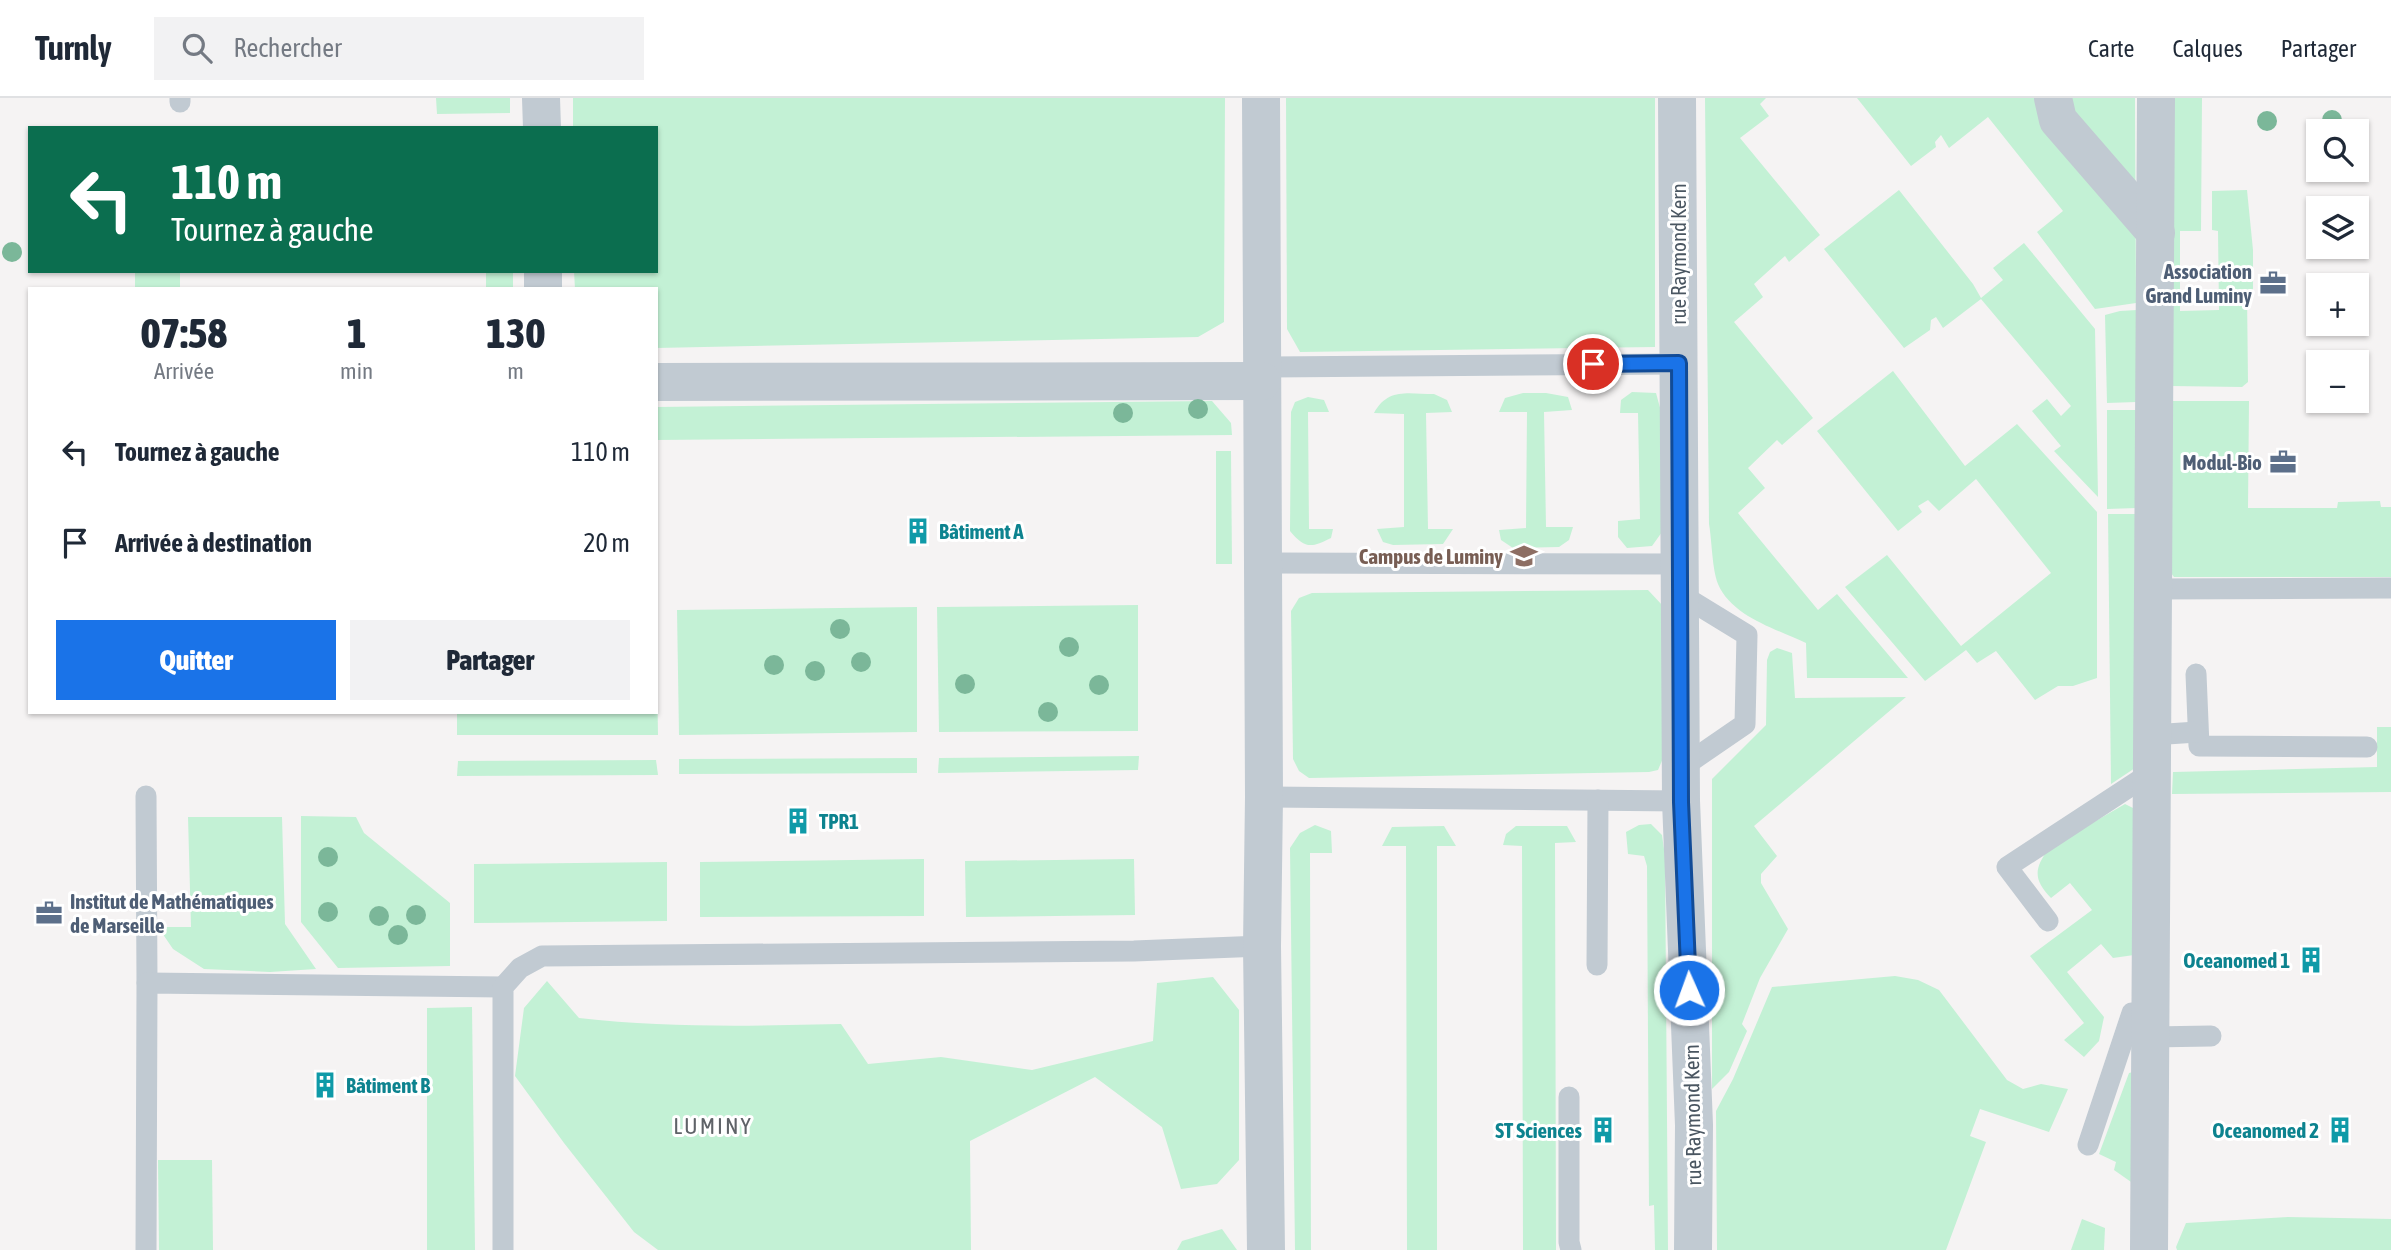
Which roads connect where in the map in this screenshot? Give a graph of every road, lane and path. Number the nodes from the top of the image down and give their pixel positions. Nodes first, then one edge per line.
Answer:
1 (541, 98) edge
2 (1261, 98) edge
3 (1677, 98) edge
4 (2053, 98) edge
5 (2157, 98) edge
6 (542, 126) edge
7 (2156, 233) junction
8 (1679, 363) junction
9 (1262, 374) junction
10 (658, 382) edge
11 (1261, 563) junction
12 (1680, 579) junction
13 (2154, 589) junction
14 (2391, 589) edge
15 (2196, 674) dead end
16 (2197, 732) junction
17 (2367, 747) dead end
18 (2152, 753) junction
19 (1681, 785) junction
20 (146, 796) dead end
21 (1264, 797) junction
22 (1598, 800) junction
23 (2048, 921) dead end
24 (1262, 946) junction
25 (1597, 965) dead end
26 (147, 982) junction
27 (503, 987) junction
28 (2151, 1024) junction
29 (2211, 1036) dead end
30 (1569, 1097) dead end
31 (2088, 1145) dead end
32 (146, 1250) edge
33 (503, 1250) edge
34 (1266, 1250) edge
35 (1571, 1250) edge
36 (1693, 1250) edge
37 (2149, 1250) edge

1 - 6 street
2 - 9 street
3 - 8 street, rue Raymond Kern
4 - 7 street
5 - 7 street
7 - 13 street
8 - 9 lane
8 - 12 street, rue Raymond Kern
9 - 10 street
9 - 11 street
11 - 12 lane
11 - 21 street
12 - 19 street, rue Raymond Kern
12 - 19 lane
13 - 14 lane
13 - 18 street
15 - 16 lane
16 - 17 lane
16 - 18 lane
18 - 23 lane
18 - 28 street
19 - 22 lane
19 - 36 street, rue Raymond Kern
20 - 26 lane
21 - 22 lane
21 - 24 street
22 - 25 lane
24 - 27 lane
24 - 34 street
26 - 27 lane
26 - 32 lane
27 - 33 lane
28 - 29 lane
28 - 31 lane
28 - 37 street
30 - 35 lane

